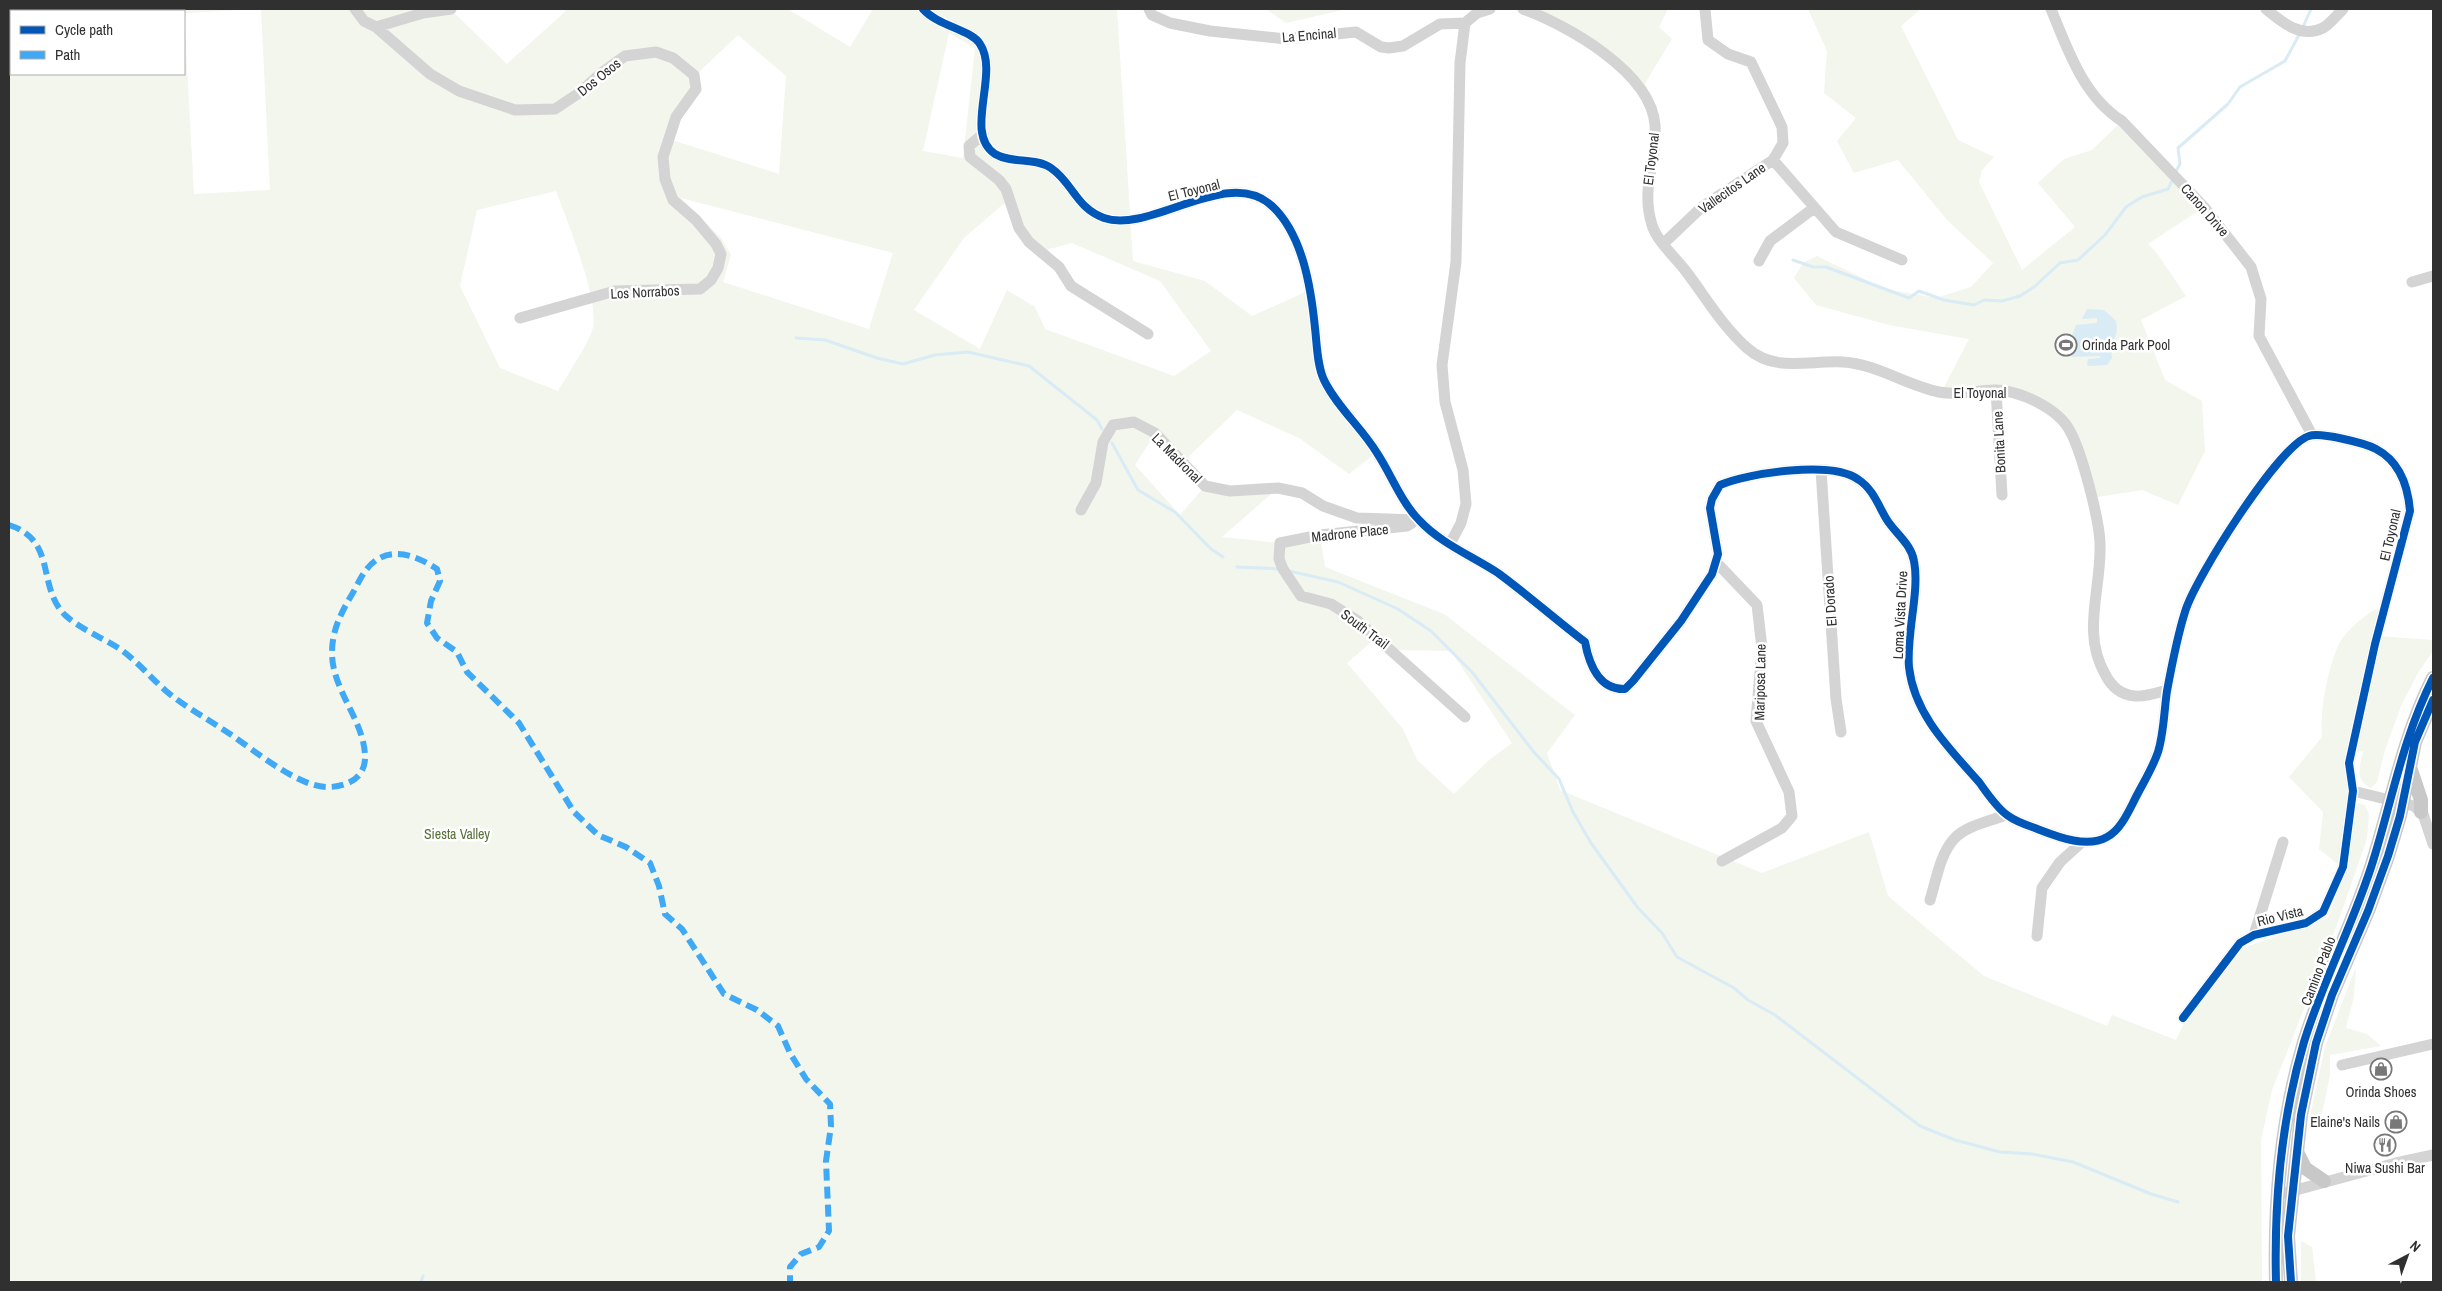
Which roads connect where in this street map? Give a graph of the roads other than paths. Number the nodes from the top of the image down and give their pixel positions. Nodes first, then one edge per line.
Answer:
1 (354, 9) edge
2 (451, 9) edge
3 (923, 9) edge
4 (1150, 9) edge
5 (1490, 9) edge
6 (1523, 9) edge
7 (1706, 9) edge
8 (2051, 9) edge
9 (2266, 9) edge
10 (2343, 9) edge
11 (1465, 23) junction
12 (376, 27) junction
13 (983, 134) junction
14 (1773, 160) junction
15 (1814, 208) junction
16 (1664, 243) junction
17 (721, 254) joint
18 (1902, 260) dead end
19 (1759, 261) dead end
20 (2433, 276) edge
21 (2412, 282) dead end
22 (520, 318) dead end
23 (1148, 334) dead end
24 (1996, 390) junction
25 (2312, 435) junction
26 (1821, 470) junction
27 (2002, 495) dead end
28 (1081, 510) dead end
29 (1418, 520) junction
30 (1280, 543) joint
31 (1450, 544) junction
32 (1716, 562) junction
33 (2433, 678) edge
34 (2167, 690) junction
35 (2433, 700) edge
36 (1465, 717) dead end
37 (1841, 732) dead end
38 (2410, 766) junction
39 (2353, 791) junction
40 (2395, 802) junction
41 (2006, 815) junction
42 (2423, 817) junction
43 (2082, 842) junction
44 (2283, 842) dead end
45 (2433, 843) edge
46 (1722, 861) dead end
47 (1930, 900) dead end
48 (2254, 935) junction
49 (2036, 936) dead end
50 (2183, 1018) dead end
51 (2433, 1044) edge
52 (2342, 1065) dead end
53 (2298, 1154) junction
54 (2433, 1155) edge
55 (2324, 1182) junction
56 (2293, 1193) junction
57 (2276, 1194) junction
58 (2276, 1282) edge
59 (2291, 1282) edge

1 - 12 street, Dos Osos
2 - 12 street
3 - 13 street
4 - 11 street, La Encinal
5 - 11 street
6 - 16 street, El Toyonal
7 - 14 street, Vallecitos Lane
8 - 25 street, Canon Drive
9 - 10 street
11 - 31 street
12 - 17 street, Dos Osos
13 - 23 street
13 - 29 street, El Toyonal
14 - 15 street
14 - 16 street, Vallecitos Lane
15 - 18 street
15 - 19 street
16 - 24 street, El Toyonal
17 - 22 street, Los Norrabos
20 - 21 street
24 - 27 street, Bonita Lane
24 - 34 street, El Toyonal
25 - 34 street
25 - 39 street, El Toyonal
26 - 32 street, Loma Vista Drive
26 - 37 street, El Dorado
26 - 41 street, Loma Vista Drive
28 - 29 street, La Madronal
29 - 30 street, Madrone Place
29 - 31 street, El Toyonal
30 - 36 street, South Trail
31 - 32 street, Loma Vista Drive
32 - 46 street, Mariposa Lane
33 - 40 main road, Camino Pablo
34 - 43 street, Loma Vista Drive
35 - 38 main road, Camino Pablo
38 - 40 main road, Camino Pablo
38 - 42 main road
39 - 40 street
39 - 48 street, Rio Vista
40 - 42 street
40 - 53 main road, Camino Pablo
40 - 57 main road, Camino Pablo
41 - 43 street, Loma Vista Drive
41 - 47 street
42 - 45 street
43 - 49 street
44 - 48 street
48 - 50 street, Rio Vista
51 - 52 street
53 - 55 main road
53 - 56 main road, Camino Pablo
54 - 55 street
55 - 56 street
56 - 57 street
56 - 59 main road, Camino Pablo
57 - 58 main road, Camino Pablo

